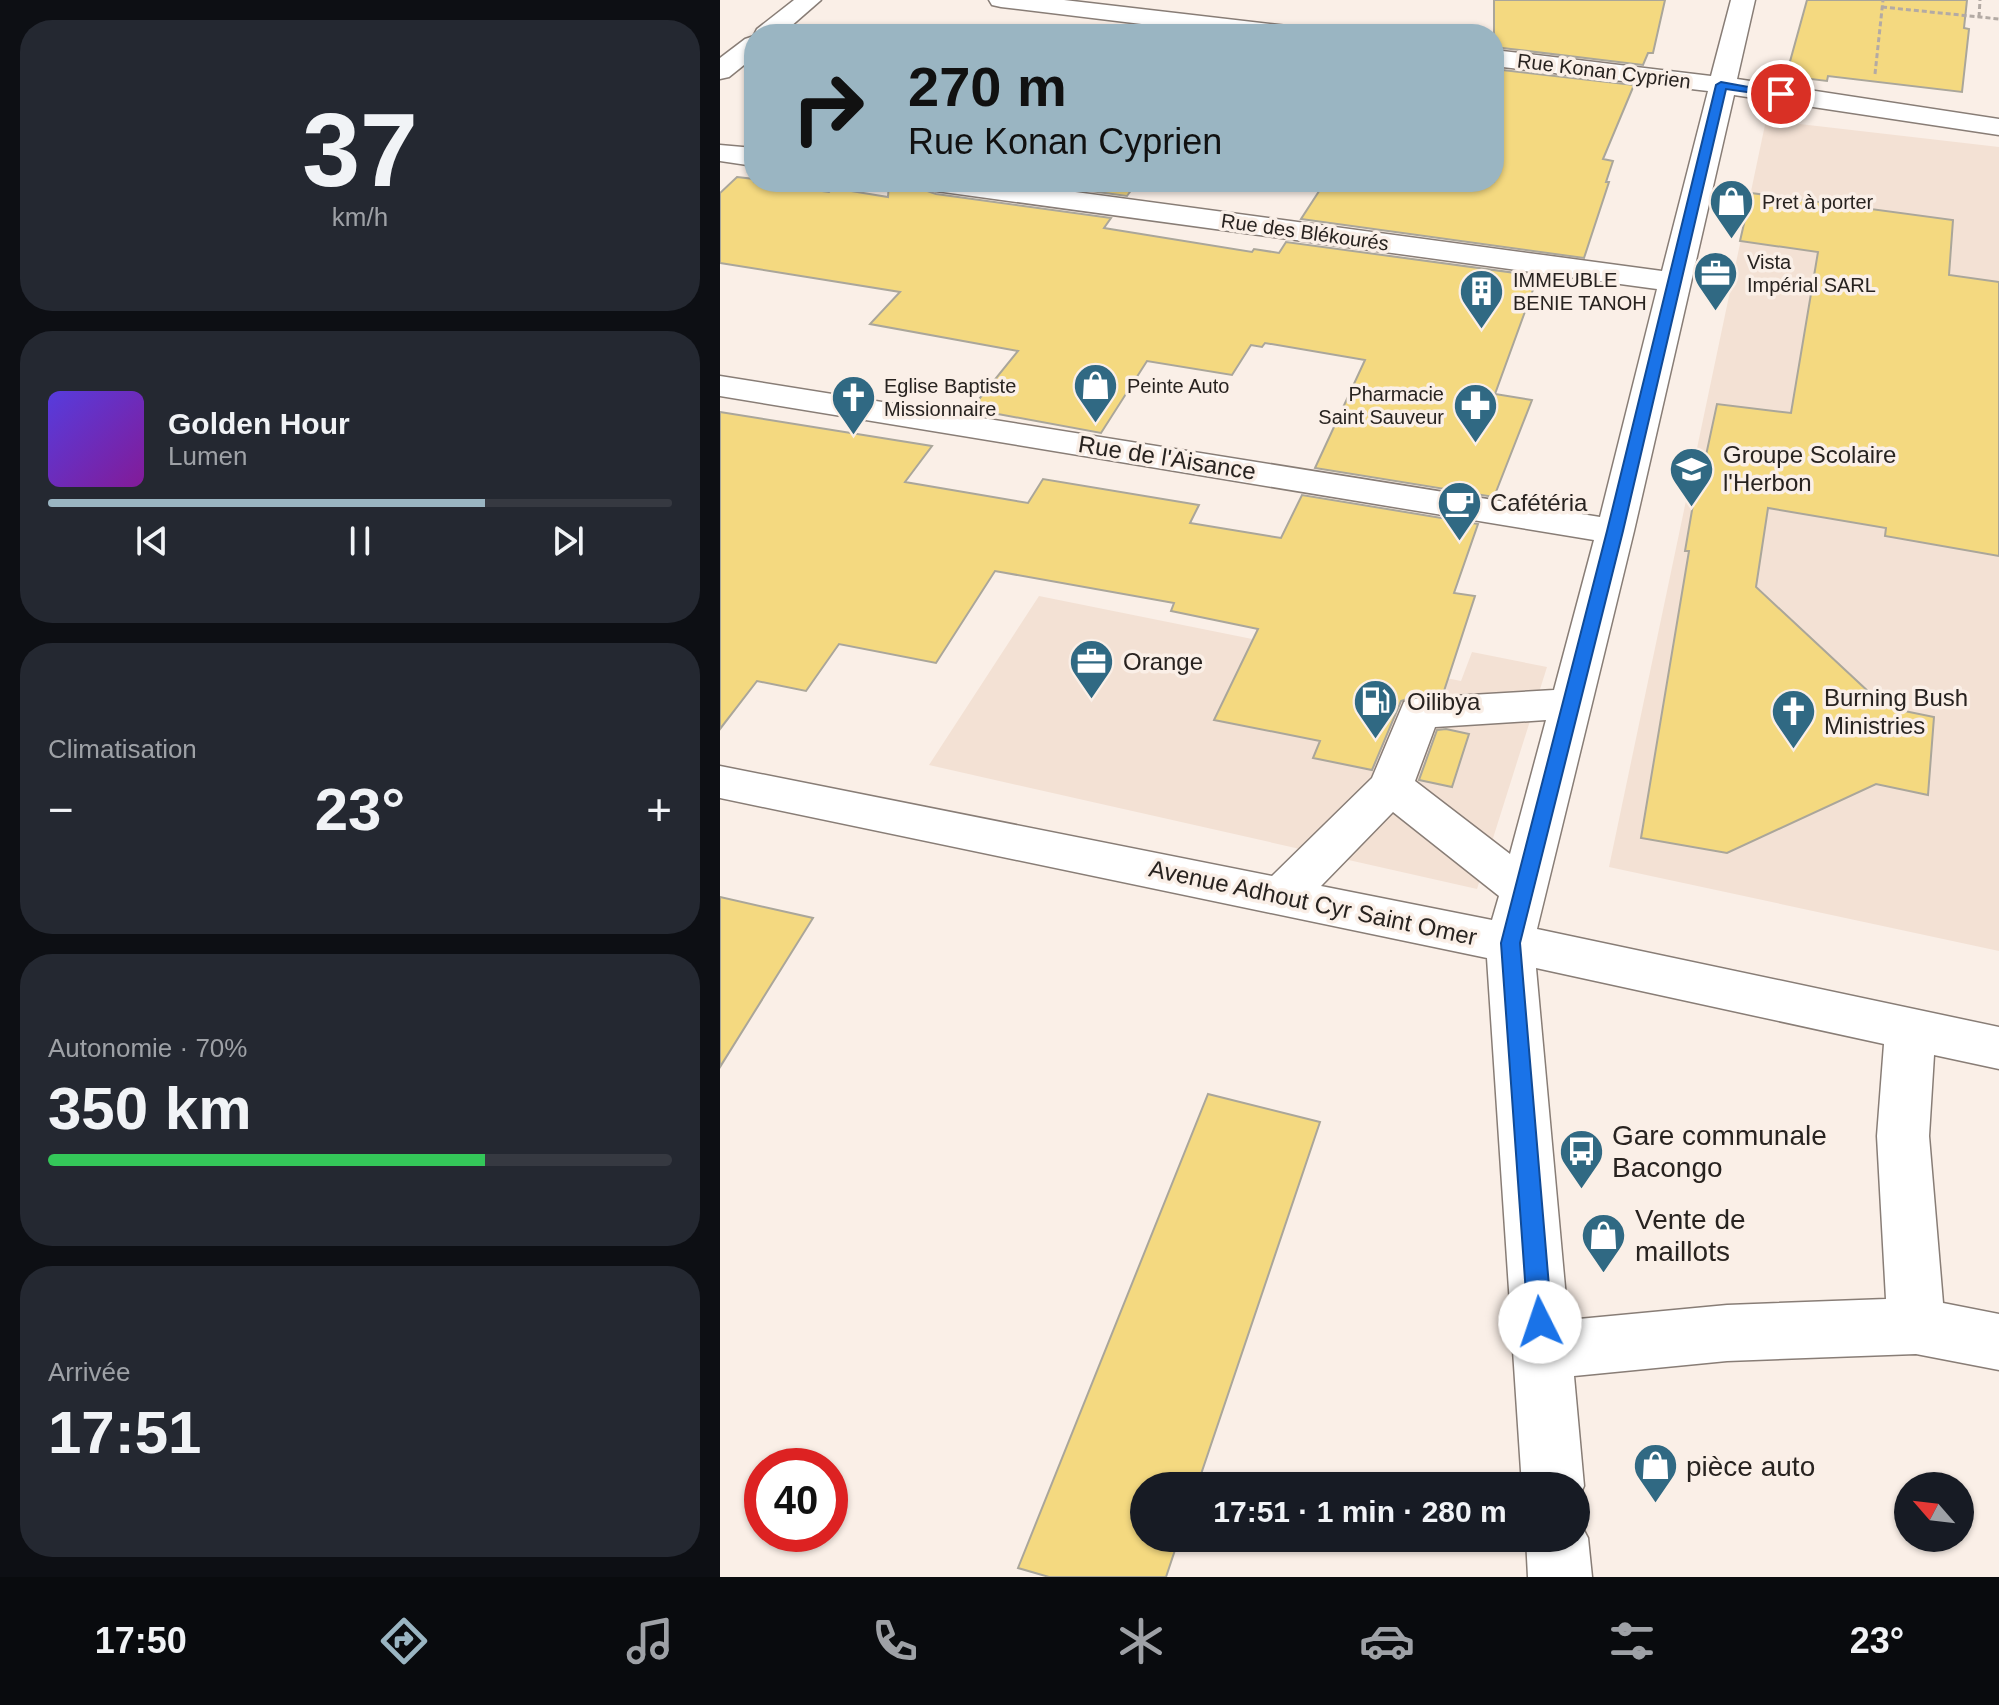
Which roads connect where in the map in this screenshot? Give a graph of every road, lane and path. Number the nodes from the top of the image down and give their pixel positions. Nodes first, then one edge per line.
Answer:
1 (809, 0) edge
2 (1001, 0) edge
3 (1743, 0) edge
4 (1883, 0) edge
5 (1980, 0) edge
6 (1882, 7) junction
7 (1979, 17) junction
8 (1999, 19) edge
9 (779, 24) edge
10 (1204, 24) edge
11 (744, 52) edge
12 (1504, 59) edge
13 (720, 71) edge
14 (1721, 85) junction
15 (1871, 107) junction
16 (1999, 127) edge
17 (720, 153) edge
18 (744, 156) edge
19 (1010, 192) edge
20 (1673, 282) junction
21 (720, 386) edge
22 (1615, 531) junction
23 (1571, 704) junction
24 (720, 782) edge
25 (1391, 786) junction
26 (1524, 890) junction
27 (1282, 896) junction
28 (1510, 943) junction
29 (1910, 1029) junction
30 (1999, 1048) edge
31 (1916, 1326) junction
32 (1999, 1342) edge
33 (1542, 1351) junction
34 (1552, 1472) edge
35 (1558, 1552) edge
36 (1560, 1577) edge

1 - 9 street
2 - 10 street
3 - 14 street
4 - 6 path
5 - 7 path
6 - 7 path
6 - 15 path
7 - 8 path
11 - 13 street
12 - 14 street, Rue Konan Cyprien
14 - 15 street, Rue Konan Cyprien
14 - 20 street
15 - 16 street, Rue Konan Cyprien
17 - 18 street
19 - 20 street, Rue des Blékourés
20 - 22 street
21 - 22 street, Rue de l'Aisance
22 - 23 street
23 - 25 street
23 - 26 street
24 - 27 street, Avenue Adhout Cyr Saint Omer
25 - 26 street
25 - 27 street
26 - 28 street
27 - 28 street, Avenue Adhout Cyr Saint Omer
28 - 29 street, Avenue Adhout Cyr Saint Omer
28 - 33 street
29 - 30 street, Avenue Adhout Cyr Saint Omer
29 - 31 street
31 - 32 street
31 - 33 street
33 - 34 street
35 - 36 street

